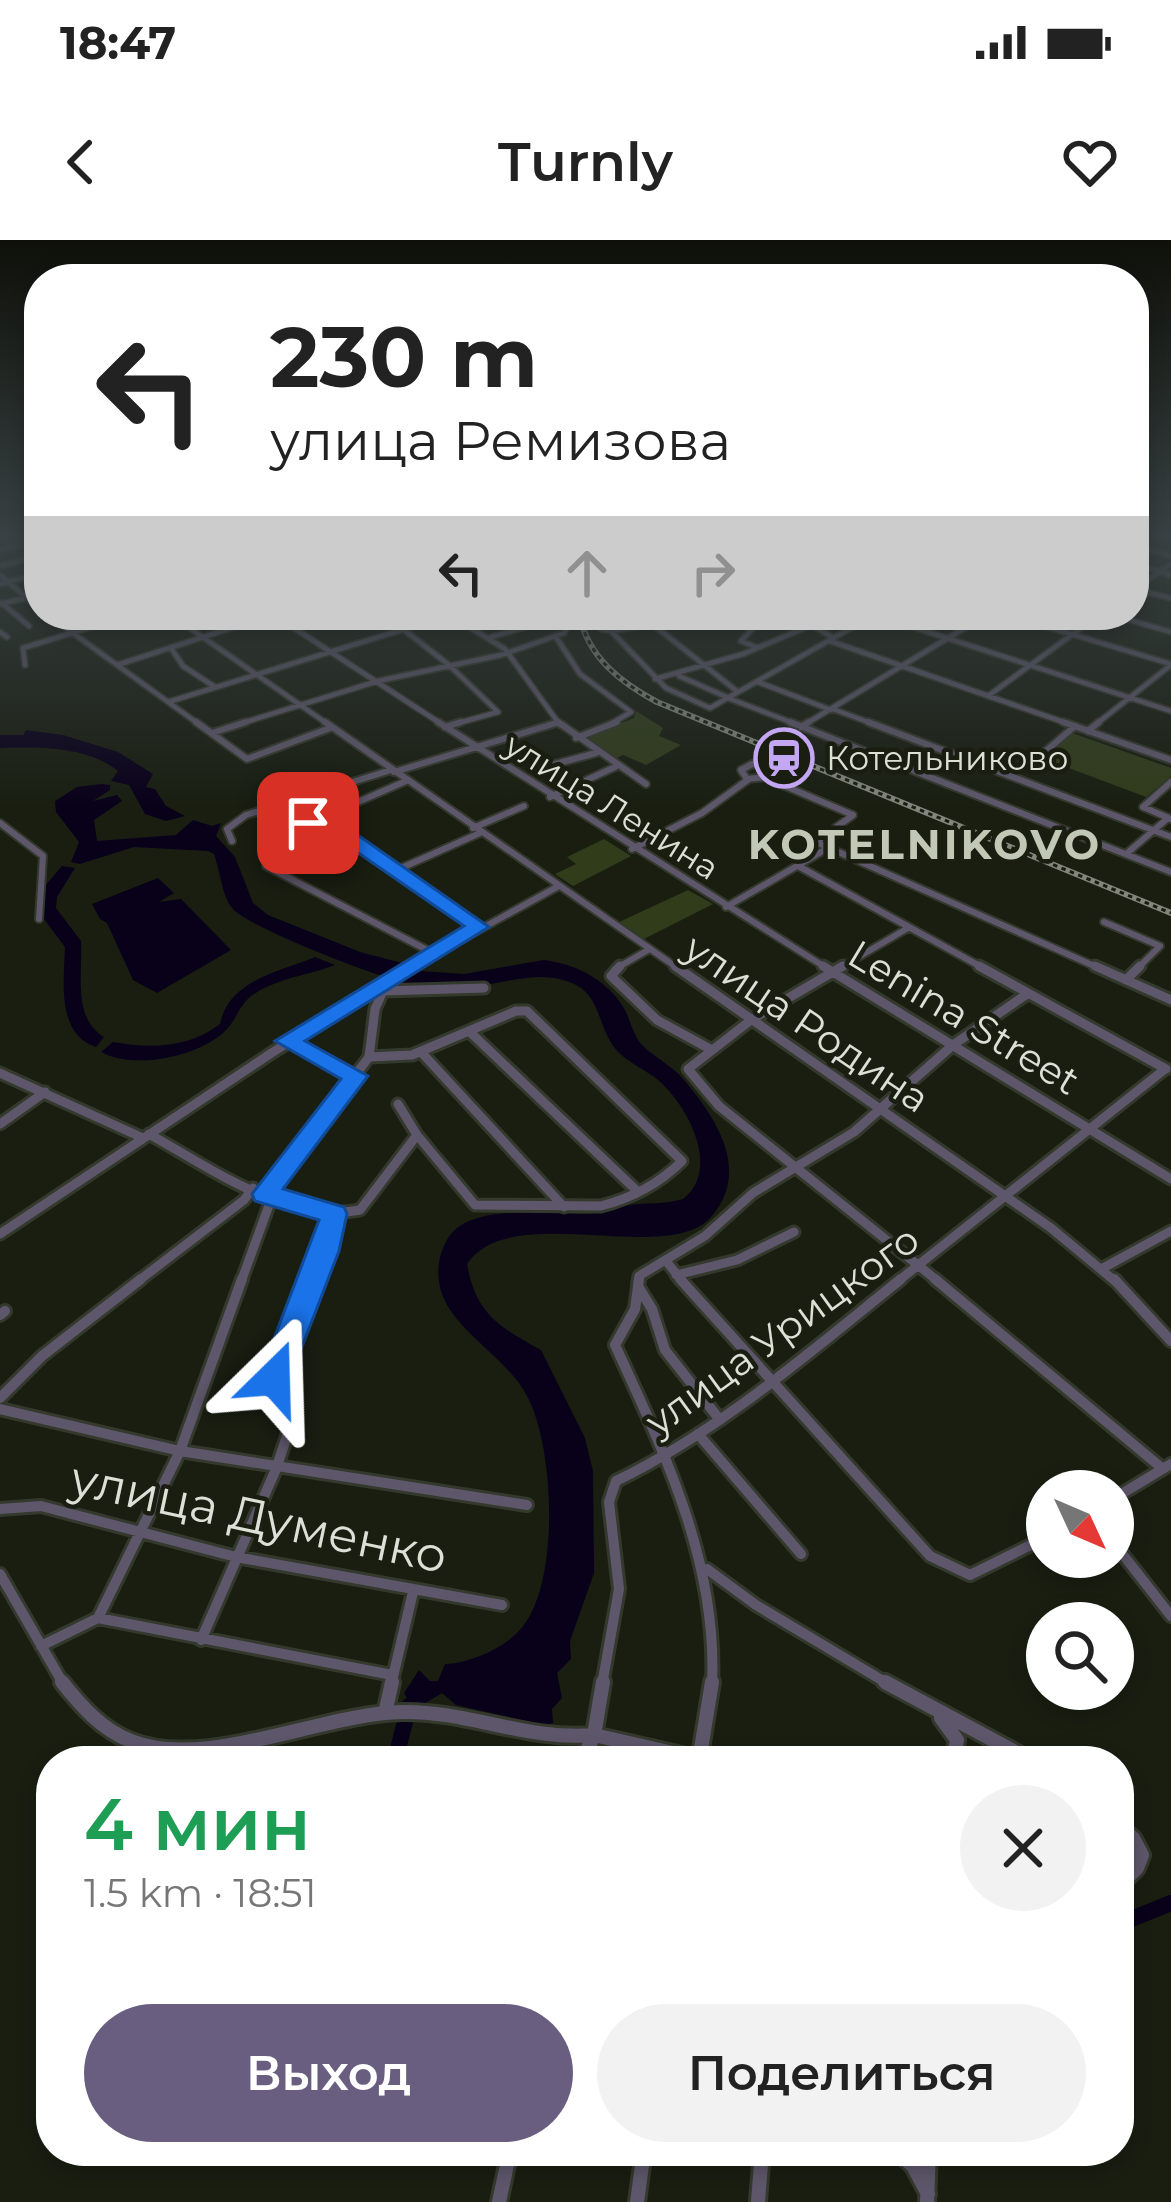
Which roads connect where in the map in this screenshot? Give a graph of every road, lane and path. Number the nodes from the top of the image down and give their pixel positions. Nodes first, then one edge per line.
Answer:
1 (66, 630) edge
2 (83, 630) edge
3 (192, 630) edge
4 (227, 630) edge
5 (297, 630) edge
6 (401, 630) edge
7 (405, 630) edge
8 (477, 630) edge
9 (515, 630) edge
10 (563, 630) edge
11 (606, 630) edge
12 (616, 630) edge
13 (660, 630) edge
14 (751, 630) edge
15 (799, 630) edge
16 (818, 630) edge
17 (848, 630) edge
18 (921, 630) edge
19 (963, 630) edge
20 (1059, 630) edge
21 (1078, 630) edge
22 (610, 631) junction
23 (71, 634) junction
24 (1073, 634) junction
25 (490, 637) junction
26 (556, 637) junction
27 (203, 638) junction
28 (831, 639) junction
29 (949, 639) junction
30 (171, 648) junction
31 (757, 648) junction
32 (332, 651) junction
33 (509, 653) junction
34 (706, 664) junction
35 (1171, 664) edge
36 (26, 665) dead end
37 (117, 665) junction
38 (449, 665) junction
39 (1030, 665) junction
40 (904, 667) junction
41 (257, 675) junction
42 (676, 676) junction
43 (655, 679) junction
44 (378, 681) junction
45 (757, 681) junction
46 (215, 688) junction
47 (738, 692) junction
48 (988, 696) junction
49 (1129, 697) junction
50 (728, 698) junction
51 (168, 702) junction
52 (300, 706) junction
53 (832, 709) junction
54 (1171, 711) edge
55 (556, 723) junction
56 (1075, 726) junction
57 (445, 727) junction
58 (330, 728) junction
59 (801, 728) junction
60 (1088, 730) junction
61 (212, 733) junction
62 (576, 738) junction
63 (472, 747) junction
64 (596, 753) junction
65 (1040, 756) dead end
66 (1171, 760) edge
67 (544, 767) dead end
68 (615, 767) junction
69 (392, 771) junction
70 (749, 779) junction
71 (771, 779) junction
72 (406, 781) junction
73 (1171, 782) edge
74 (646, 784) dead end
75 (550, 797) junction
76 (524, 806) dead end
77 (263, 813) junction
78 (1169, 818) edge
79 (320, 819) junction
80 (0, 823) edge
81 (335, 828) junction
82 (1150, 830) junction
83 (476, 831) junction
84 (1171, 838) edge
85 (232, 842) dead end
86 (828, 848) junction
87 (632, 849) junction
88 (1126, 854) junction
89 (800, 867) junction
90 (399, 869) junction
91 (1171, 872) edge
92 (556, 887) junction
93 (726, 907) junction
94 (39, 919) dead end
95 (1104, 922) dead end
96 (479, 927) junction
97 (908, 928) junction
98 (648, 950) junction
99 (431, 952) junction
100 (835, 974) junction
101 (1126, 980) junction
102 (484, 988) dead end
103 (1028, 994) junction
104 (1171, 1000) edge
105 (751, 1019) junction
106 (471, 1033) junction
107 (287, 1041) junction
108 (953, 1046) junction
109 (710, 1049) junction
110 (422, 1052) junction
111 (369, 1057) junction
112 (1168, 1070) edge
113 (0, 1073) edge
114 (356, 1076) junction
115 (44, 1092) junction
116 (398, 1104) dead end
117 (882, 1110) junction
118 (0, 1124) edge
119 (1090, 1128) junction
120 (417, 1135) junction
121 (146, 1136) junction
122 (795, 1170) junction
123 (1171, 1179) edge
124 (635, 1189) junction
125 (264, 1193) junction
126 (1006, 1197) junction
127 (564, 1207) junction
128 (334, 1214) junction
129 (1171, 1231) edge
130 (794, 1232) dead end
131 (0, 1234) edge
132 (667, 1261) junction
133 (1103, 1268) junction
134 (920, 1269) junction
135 (676, 1275) junction
136 (639, 1288) junction
137 (1171, 1341) edge
138 (772, 1382) junction
139 (0, 1398) edge
140 (0, 1408) edge
141 (720, 1420) junction
142 (698, 1434) junction
143 (180, 1451) junction
144 (665, 1457) junction
145 (1167, 1467) edge
146 (276, 1469) junction
147 (1134, 1487) edge
148 (527, 1505) dead end
149 (0, 1509) edge
150 (142, 1532) junction
151 (1026, 1548) edge
152 (801, 1554) dead end
153 (236, 1557) junction
154 (705, 1568) junction
155 (1134, 1569) edge
156 (0, 1574) edge
157 (413, 1592) junction
158 (502, 1605) dead end
159 (1171, 1616) edge
160 (98, 1618) junction
161 (201, 1640) junction
162 (41, 1646) junction
163 (392, 1675) junction
164 (392, 1713) junction
165 (937, 1713) junction
166 (594, 1735) junction
167 (156, 1746) edge
168 (188, 1746) edge
169 (589, 1746) edge
170 (642, 1746) edge
171 (704, 1746) edge
172 (956, 1746) edge
173 (1002, 1746) edge
174 (1134, 1840) edge
175 (1134, 1871) edge
176 (507, 2166) edge
177 (642, 2166) edge
178 (761, 2166) edge
179 (913, 2166) edge
180 (929, 2166) edge
181 (928, 2198) edge
182 (499, 2202) edge
183 (637, 2202) edge
184 (758, 2202) edge

1 - 23 street
2 - 23 street
3 - 27 street, улица Родина
4 - 27 street
5 - 32 street, улица Ленина
6 - 32 street
7 - 38 street
8 - 25 street
9 - 25 street
10 - 26 street
11 - 22 street
12 - 22 street
13 - 34 street
14 - 31 street
15 - 31 street
16 - 28 street
17 - 28 street
18 - 29 street
19 - 29 street
20 - 24 street
21 - 24 street
22 - 43 street
23 - 36 street
23 - 37 street
24 - 35 street
24 - 39 street
25 - 33 street
26 - 33 street
26 - 62 street
27 - 30 street
27 - 41 street, улица Родина
28 - 40 street
28 - 45 street
29 - 39 street
29 - 40 street
30 - 37 street
30 - 46 street
31 - 34 street
32 - 41 street
32 - 44 street, улица Ленина
33 - 38 street
33 - 55 street
34 - 42 street
34 - 47 street
35 - 49 street
37 - 51 street
38 - 44 street
38 - 57 street
39 - 48 street
39 - 49 street
40 - 48 street
40 - 53 street
41 - 46 street
41 - 52 street, улица Родина
42 - 43 street
42 - 50 street
43 - 50 street
44 - 52 street
44 - 57 street, улица Ленина
45 - 47 street
45 - 53 street
46 - 51 street
47 - 50 street
48 - 56 street
49 - 54 street
49 - 60 street
50 - 59 street
51 - 61 street
52 - 58 street, улица Родина
52 - 61 street
53 - 59 street
53 - 82 street
55 - 62 street
55 - 63 street
56 - 60 street
56 - 65 street
57 - 63 street, улица Ленина
58 - 61 street
58 - 69 street, улица Родина
59 - 88 street
60 - 66 street
62 - 64 street
63 - 69 street
63 - 75 street, улица Ленина
64 - 67 street
64 - 68 street
68 - 74 street
68 - 75 street
69 - 72 street, улица Родина
69 - 77 street
70 - 71 street
70 - 71 street
70 - 87 street
71 - 86 street
72 - 79 street
72 - 83 street, улица Родина
73 - 78 street
75 - 87 street, улица Ленина
76 - 83 street
77 - 79 street
77 - 85 street
78 - 82 street
79 - 81 street
80 - 94 street
81 - 90 street
81 - 99 street
82 - 84 street
82 - 88 street
83 - 90 street
83 - 92 street, улица Родина
86 - 89 street
86 - 101 street
87 - 93 street, улица Ленина
88 - 91 street
89 - 93 street
89 - 97 street
90 - 96 street
92 - 96 street
92 - 98 street, улица Родина
93 - 100 street, Lenina Street
95 - 101 street
96 - 99 street
97 - 100 street
97 - 103 street
98 - 105 street, улица Родина
98 - 109 street
99 - 107 street
100 - 105 street
100 - 108 street, Lenina Street
101 - 104 street
102 - 111 street
103 - 108 street
103 - 112 street
105 - 109 street
105 - 117 street, улица Родина
106 - 110 street
106 - 124 street
106 - 124 street
107 - 114 street
107 - 121 street
108 - 117 street
108 - 119 street, Lenina Street
109 - 122 street
110 - 111 street
110 - 127 street
111 - 114 street
112 - 119 street, улица Урицкого
113 - 115 street
114 - 125 street
115 - 118 street
115 - 121 street
116 - 120 street
117 - 122 street
117 - 126 street, улица Родина
119 - 123 street, Lenina Street
119 - 126 street, улица Урицкого
120 - 127 street
120 - 128 street
121 - 125 street
121 - 131 street
122 - 132 street
122 - 134 street
124 - 127 street
125 - 128 street
125 - 139 street
125 - 143 street
126 - 133 street, улица Родина
126 - 134 street, улица Урицкого
128 - 146 street
129 - 133 street
130 - 135 street
132 - 135 street
132 - 136 street
133 - 137 street, улица Родина
134 - 138 street, улица Урицкого
134 - 145 street
135 - 138 street
136 - 141 street
136 - 144 street
138 - 141 street, улица Урицкого
138 - 151 street
140 - 143 street
141 - 142 street, улица Урицкого
142 - 144 street, улица Урицкого
142 - 152 street
143 - 146 street
143 - 150 street
144 - 154 street
144 - 166 street, улица Урицкого
145 - 147 street
146 - 148 street
146 - 153 street
149 - 150 street, улица Думенко
150 - 153 street, улица Думенко
150 - 160 street
153 - 157 street, улица Думенко
153 - 161 street
154 - 165 street
154 - 171 street
155 - 159 street
156 - 162 street
157 - 158 street, улица Думенко
157 - 163 street
160 - 161 street
160 - 162 street
161 - 163 street
162 - 167 street
163 - 164 street
164 - 166 street
164 - 168 street
165 - 172 street
165 - 173 street
166 - 169 street
166 - 170 street
174 - 175 street
176 - 182 street
177 - 183 street
178 - 184 street
179 - 181 street
180 - 181 street

